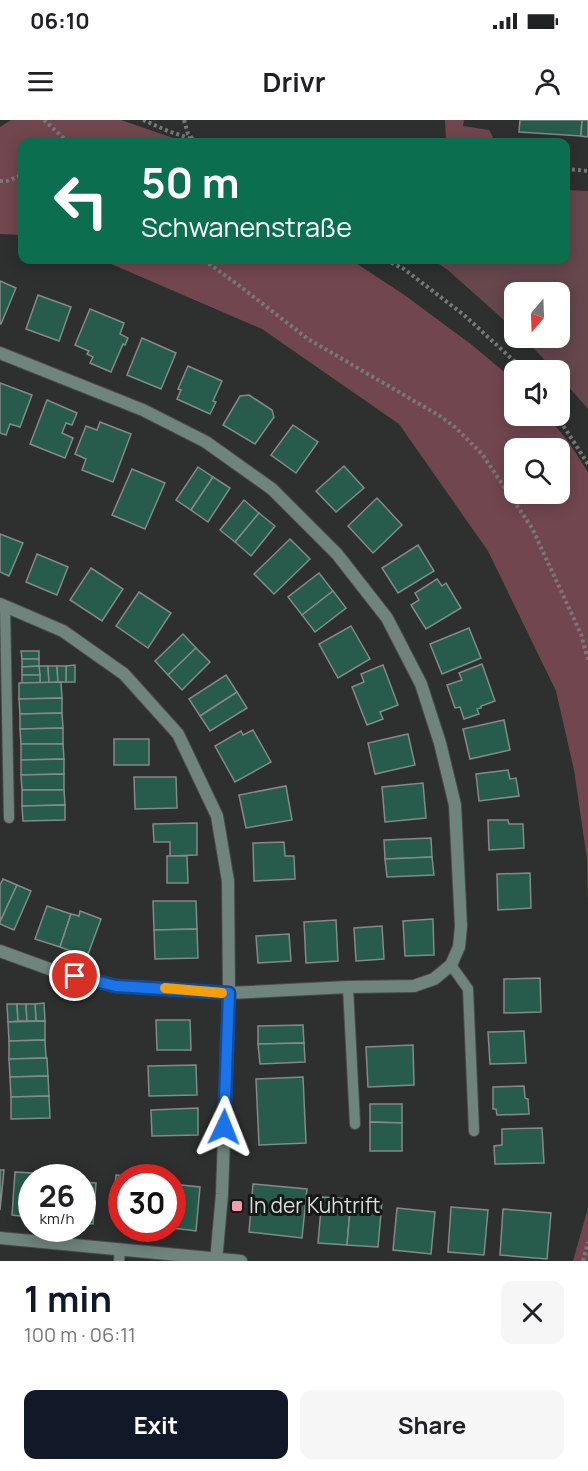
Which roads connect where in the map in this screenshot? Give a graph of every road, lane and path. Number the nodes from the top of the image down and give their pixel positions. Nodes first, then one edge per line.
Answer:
1 (44, 120) edge
2 (143, 120) edge
3 (183, 120) edge
4 (64, 138) edge
5 (188, 138) edge
6 (192, 138) edge
7 (570, 169) edge
8 (588, 171) edge
9 (18, 177) edge
10 (0, 181) edge
11 (210, 264) edge
12 (394, 264) edge
13 (0, 354) edge
14 (513, 360) edge
15 (563, 426) edge
16 (588, 464) edge
17 (2, 605) edge
18 (588, 660) edge
19 (9, 818) dead end
20 (0, 951) edge
21 (451, 965) junction
22 (348, 987) junction
23 (229, 993) junction
24 (355, 1124) dead end
25 (474, 1131) dead end
26 (0, 1238) edge
27 (588, 1242) edge
28 (119, 1255) edge
29 (217, 1260) edge
30 (241, 1261) edge
31 (583, 1261) edge

1 - 4 path
2 - 5 path
3 - 6 path
7 - 8 path
9 - 10 path
11 - 18 path
12 - 14 path
13 - 21 street
15 - 16 path
17 - 19 lane
17 - 23 street
20 - 23 street
21 - 22 street
21 - 25 lane
22 - 23 street
22 - 24 lane
23 - 29 street
26 - 28 street
27 - 31 path
28 - 29 street
29 - 30 street

